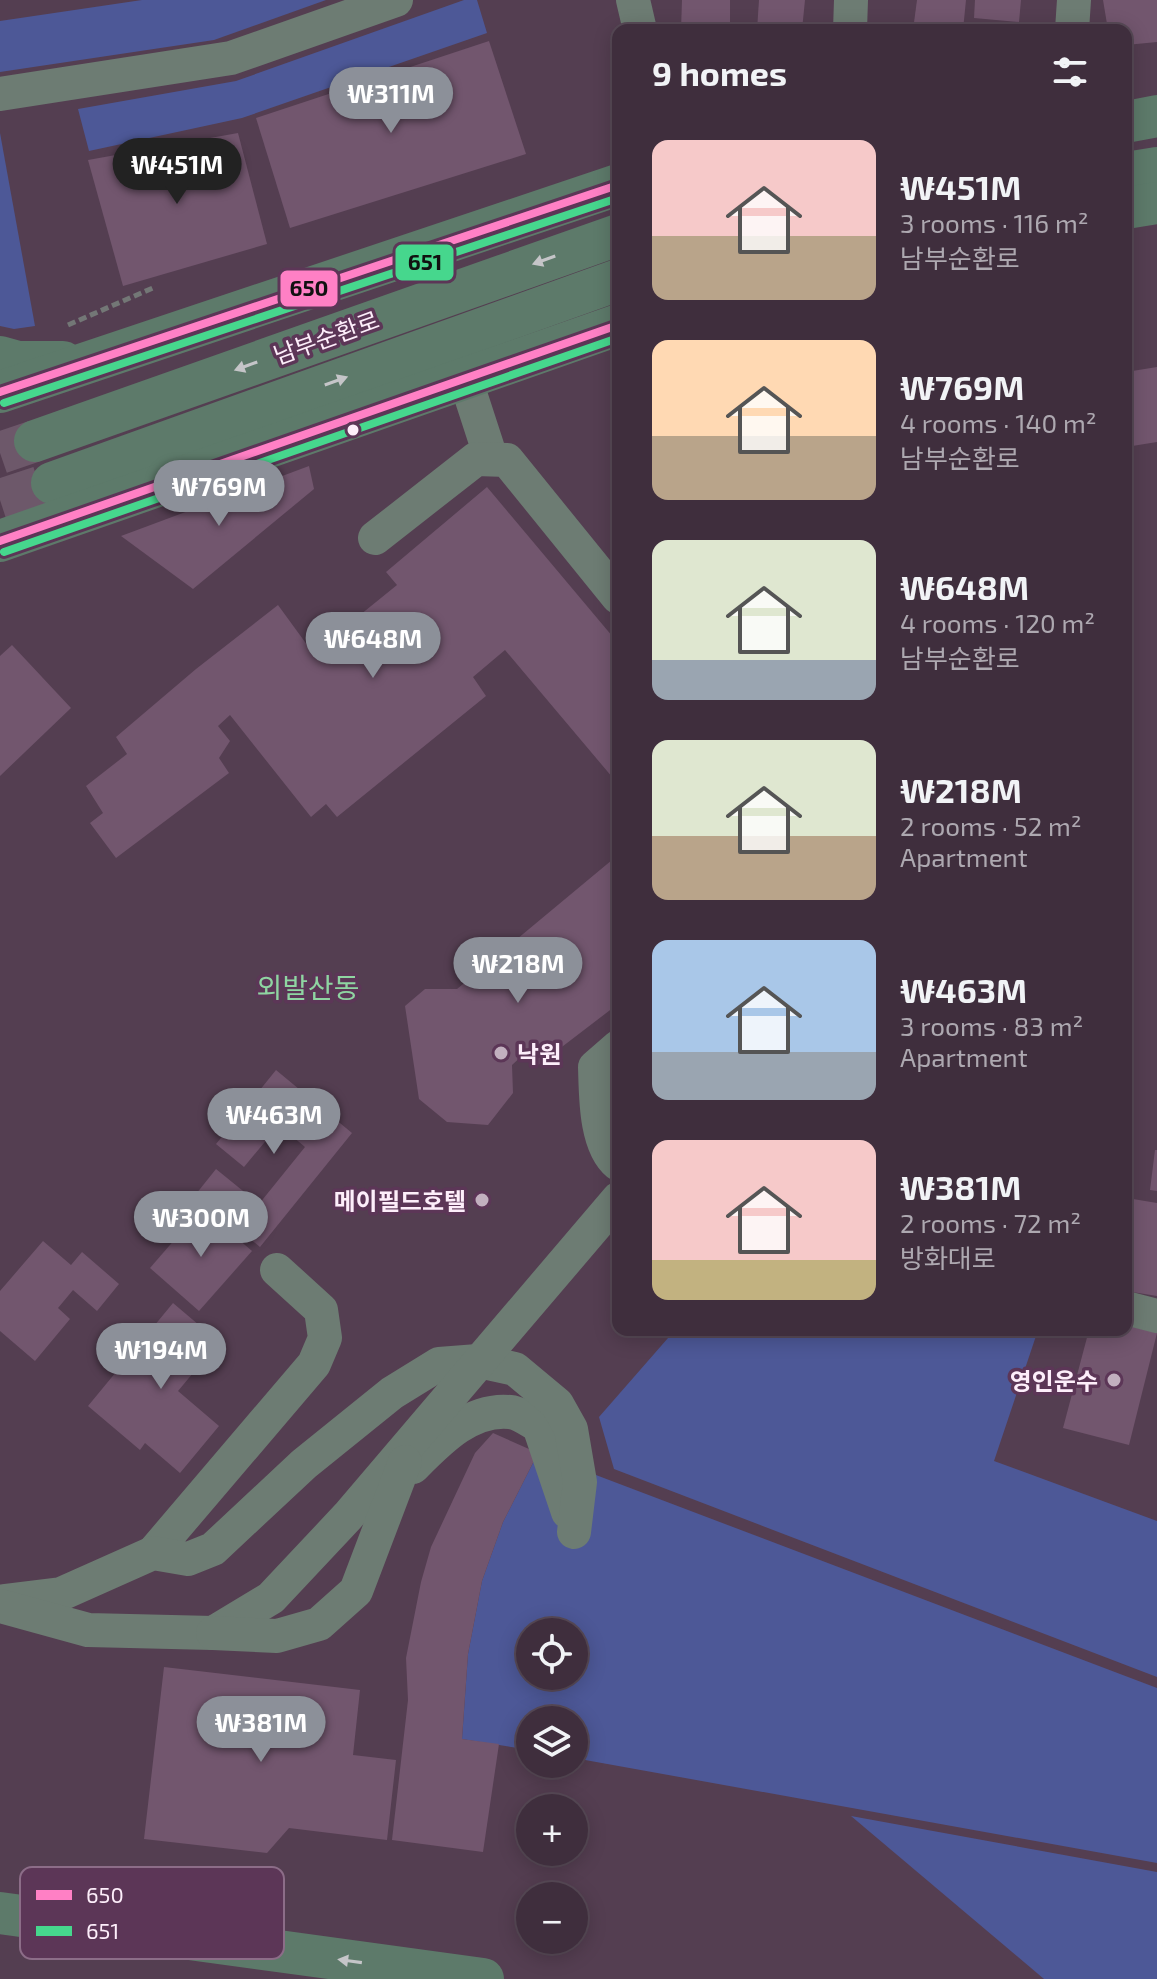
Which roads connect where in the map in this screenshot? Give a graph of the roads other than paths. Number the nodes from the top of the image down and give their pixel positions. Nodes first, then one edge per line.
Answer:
1 (396, 0) edge
2 (633, 0) edge
3 (851, 0) edge
4 (1074, 0) edge
5 (639, 24) edge
6 (850, 24) edge
7 (1072, 24) edge
8 (0, 94) edge
9 (1157, 95) edge
10 (1132, 97) edge
11 (1157, 116) edge
12 (1132, 121) edge
13 (1157, 168) edge
14 (1132, 172) edge
15 (612, 187) edge
16 (1157, 203) edge
17 (1132, 207) edge
18 (612, 237) edge
19 (612, 282) edge
20 (612, 327) edge
21 (0, 357) edge
22 (88, 362) junction
23 (465, 378) junction
24 (0, 392) edge
25 (35, 441) tunnel mouth
26 (491, 458) junction
27 (52, 483) tunnel mouth
28 (375, 538) dead end
29 (0, 541) edge
30 (612, 590) edge
31 (612, 1052) edge
32 (612, 1159) edge
33 (612, 1206) edge
34 (277, 1270) dead end
35 (1132, 1310) edge
36 (1157, 1316) edge
37 (478, 1361) junction
38 (482, 1414) junction
39 (415, 1435) junction
40 (398, 1481) junction
41 (153, 1553) junction
42 (0, 1604) edge
43 (213, 1633) junction
44 (0, 1913) edge
45 (20, 1916) edge
46 (284, 1952) edge
47 (483, 1979) edge

1 - 8 street
2 - 5 street
3 - 6 street
4 - 7 street
9 - 10 main road
11 - 12 main road
13 - 14 main road
15 - 22 main road, 남부순환로
16 - 17 main road
18 -> 25 main road, 남부순환로
27 -> 19 main road, 남부순환로
20 - 23 main road
21 - 22 main road
22 - 24 main road, 남부순환로
23 - 26 street
23 - 29 main road
26 - 28 street
26 - 30 street
31 - 32 street
33 - 37 street
34 - 41 street
35 - 36 street
37 - 38 street
37 - 38 street
37 - 39 street
37 - 41 street
38 - 40 street
39 - 40 street
39 - 43 street
40 - 43 street
41 - 42 street
42 - 43 street
45 -> 44 main road
47 -> 46 main road

